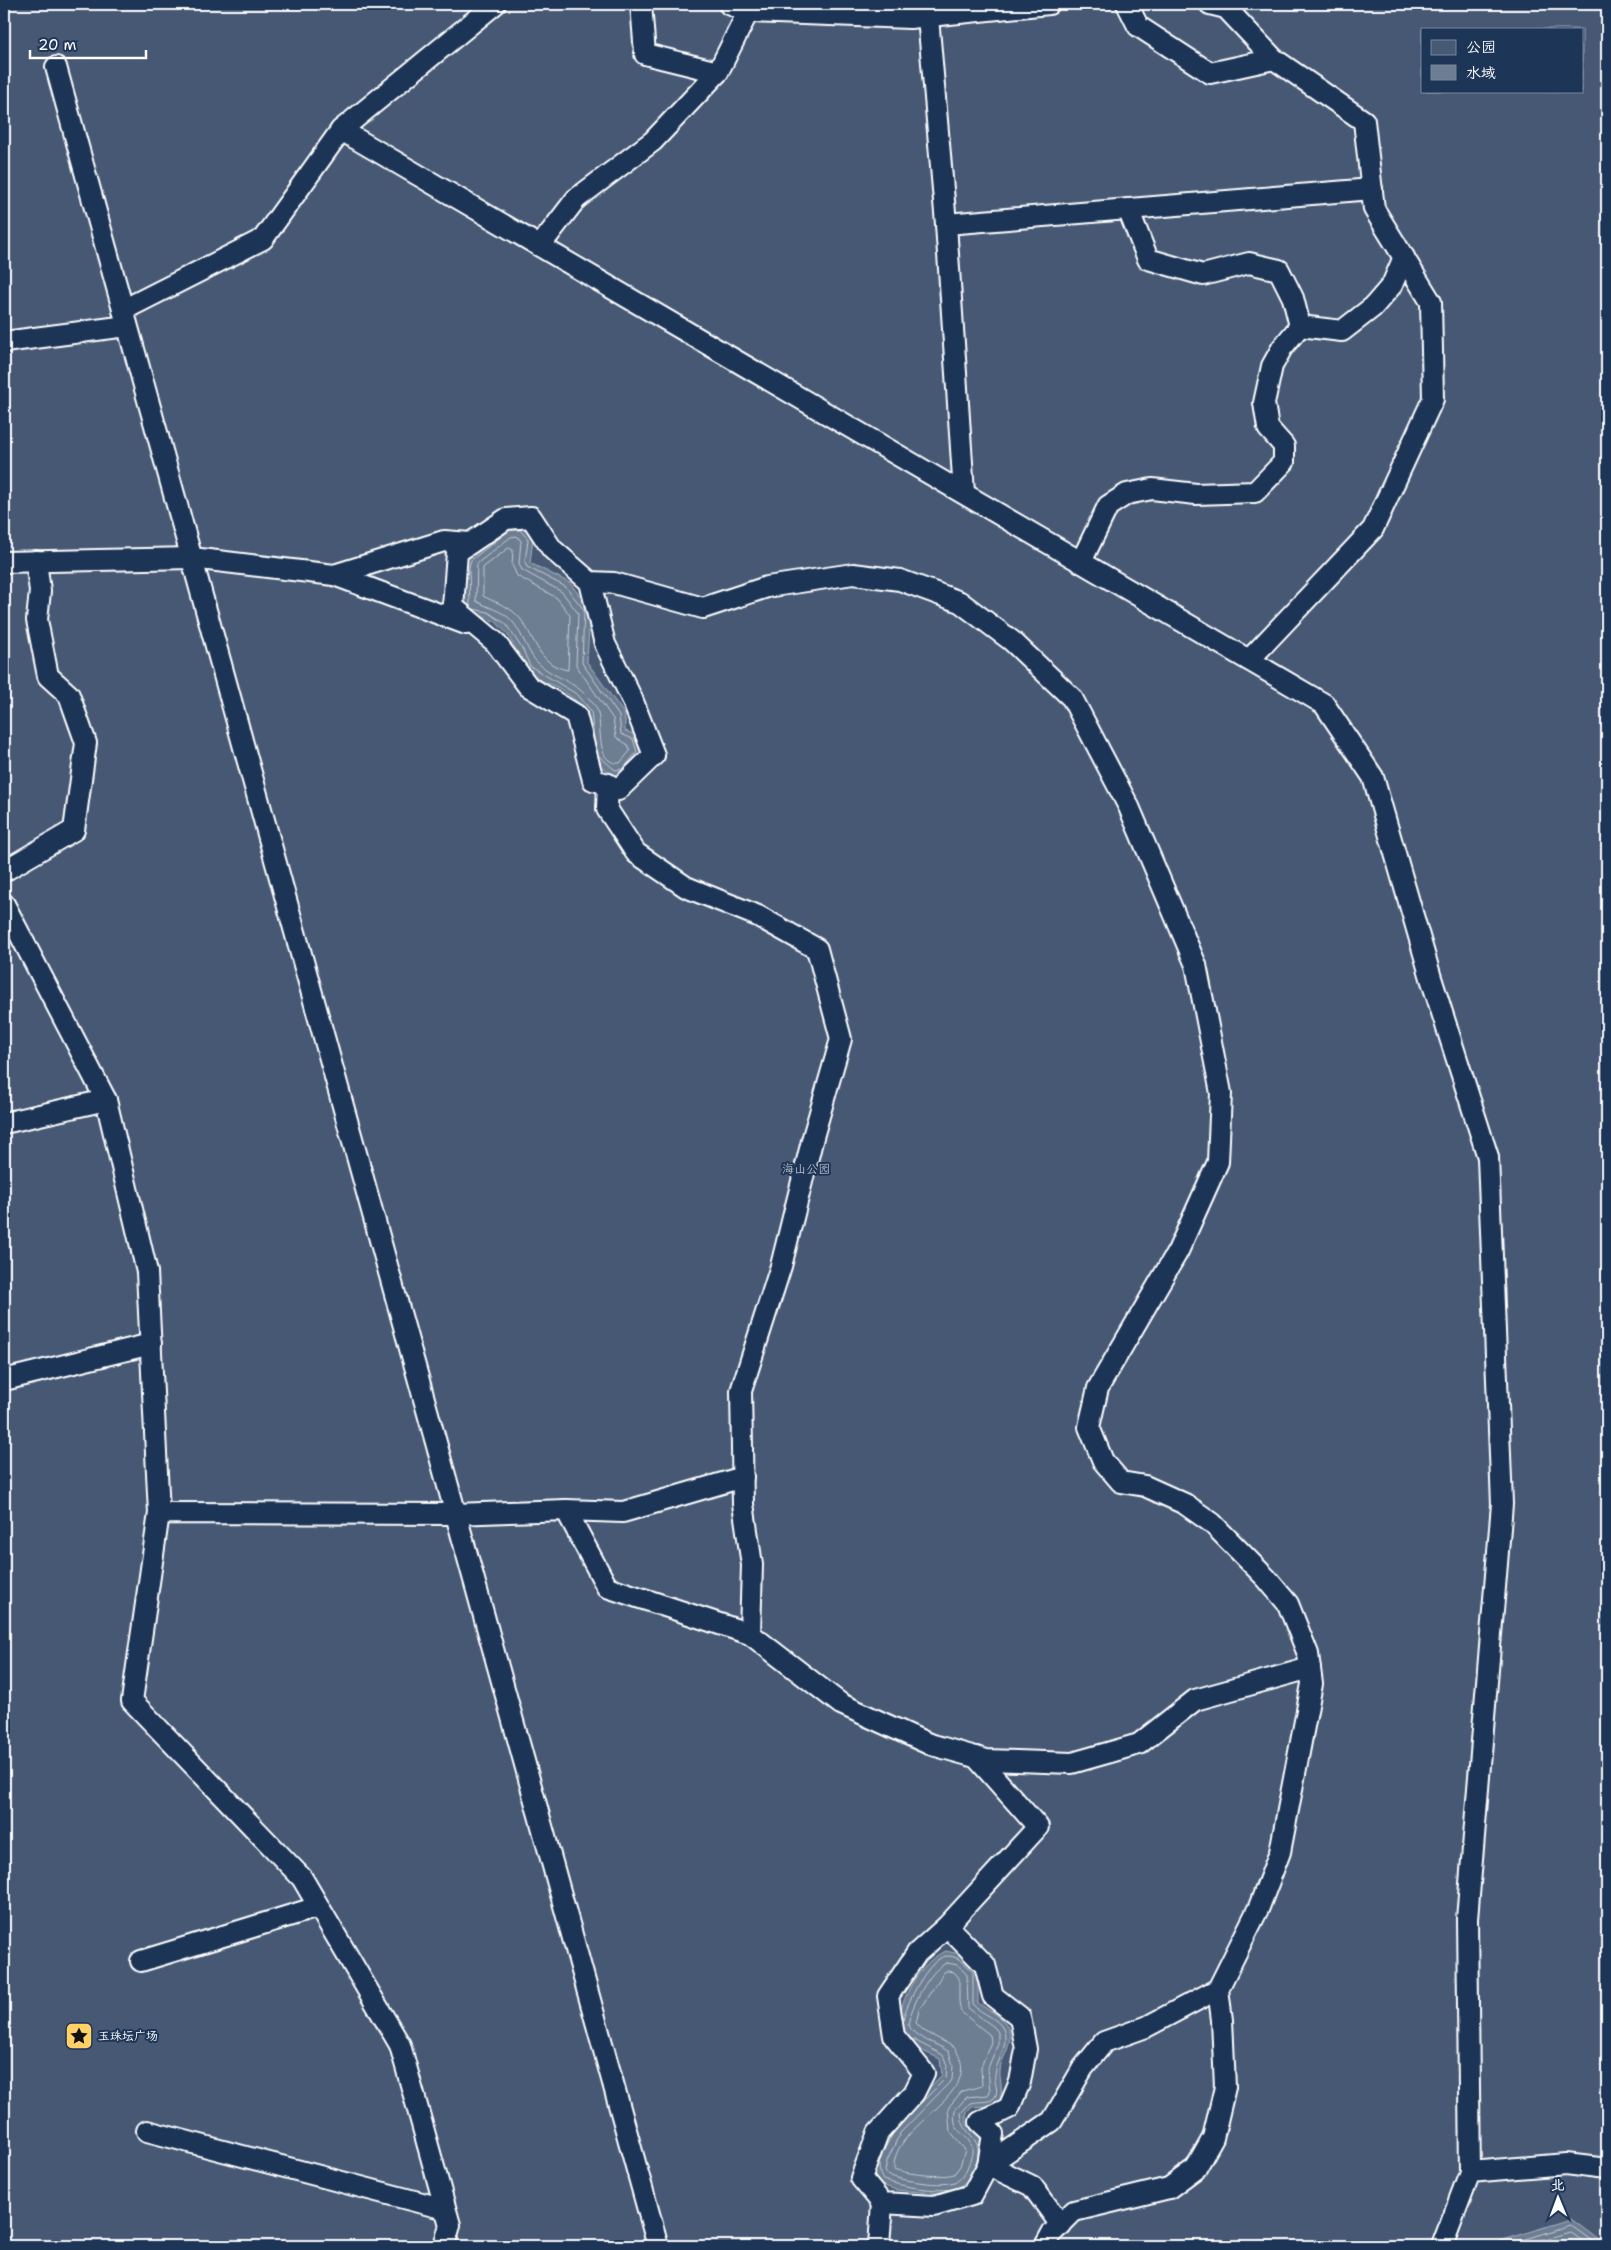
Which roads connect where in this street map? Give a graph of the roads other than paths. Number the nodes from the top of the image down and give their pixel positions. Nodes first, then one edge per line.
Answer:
1 (495, 4) edge
2 (641, 4) edge
3 (729, 4) edge
4 (1049, 4) edge
5 (1127, 4) edge
6 (1210, 4) edge
7 (748, 12) junction
8 (928, 16) junction
9 (1274, 59) junction
10 (56, 66) dead end
11 (718, 72) junction
12 (341, 130) junction
13 (1372, 188) junction
14 (1128, 209) junction
15 (946, 224) junction
16 (540, 246) junction
17 (1404, 257) junction
18 (125, 318) junction
19 (1300, 326) junction
20 (4, 342) edge
21 (964, 493) junction
22 (470, 543) junction
23 (192, 558) junction
24 (36, 561) junction
25 (4, 562) edge
26 (1081, 562) junction
27 (334, 574) junction
28 (590, 582) junction
29 (480, 629) junction
30 (1249, 660) junction
31 (608, 784) junction
32 (4, 870) edge
33 (4, 904) edge
34 (106, 1100) junction
35 (4, 1123) edge
36 (151, 1344) junction
37 (4, 1380) edge
38 (743, 1477) junction
39 (566, 1510) junction
40 (159, 1513) junction
41 (456, 1514) junction
42 (750, 1634) junction
43 (1310, 1668) junction
44 (976, 1757) junction
45 (318, 1906) junction
46 (947, 1926) junction
47 (141, 1960) dead end
48 (1218, 1990) junction
49 (147, 2131) dead end
50 (988, 2165) junction
51 (1607, 2169) edge
52 (1470, 2172) junction
53 (882, 2203) junction
54 (445, 2209) junction
55 (1061, 2225) junction
56 (444, 2246) edge
57 (658, 2246) edge
58 (880, 2246) edge
59 (1045, 2246) edge
60 (1442, 2246) edge

1 - 12 lane
2 - 11 lane
3 - 7 lane
4 - 8 lane
5 - 9 lane
6 - 9 lane
7 - 8 lane
7 - 11 lane
8 - 15 lane
9 - 13 lane
10 - 18 lane
11 - 16 lane
12 - 16 lane
12 - 18 lane
13 - 14 lane
13 - 17 lane
14 - 15 lane
14 - 19 lane
15 - 21 lane
16 - 21 lane
17 - 19 lane
17 - 30 lane
18 - 20 lane
18 - 23 lane
19 - 26 lane
21 - 26 lane
22 - 27 lane
22 - 28 lane
22 - 29 lane
23 - 24 lane
23 - 27 lane
23 - 41 lane
24 - 25 lane
24 - 32 lane
26 - 30 lane
27 - 29 lane
28 - 31 lane
28 - 43 lane
29 - 31 lane
30 - 52 lane
31 - 38 lane
33 - 34 lane
34 - 35 lane
34 - 36 lane
36 - 37 lane
36 - 40 lane
38 - 39 lane
38 - 42 lane
39 - 41 lane
39 - 42 lane
40 - 41 lane
40 - 45 lane
41 - 57 lane
42 - 44 lane
43 - 44 lane
43 - 48 lane
44 - 46 lane
45 - 47 lane
45 - 54 lane
46 - 50 lane
46 - 53 lane
48 - 50 lane
48 - 55 lane
49 - 54 lane
50 - 53 lane
50 - 55 lane
51 - 52 lane
52 - 60 lane
53 - 58 lane
54 - 56 lane
55 - 59 lane

